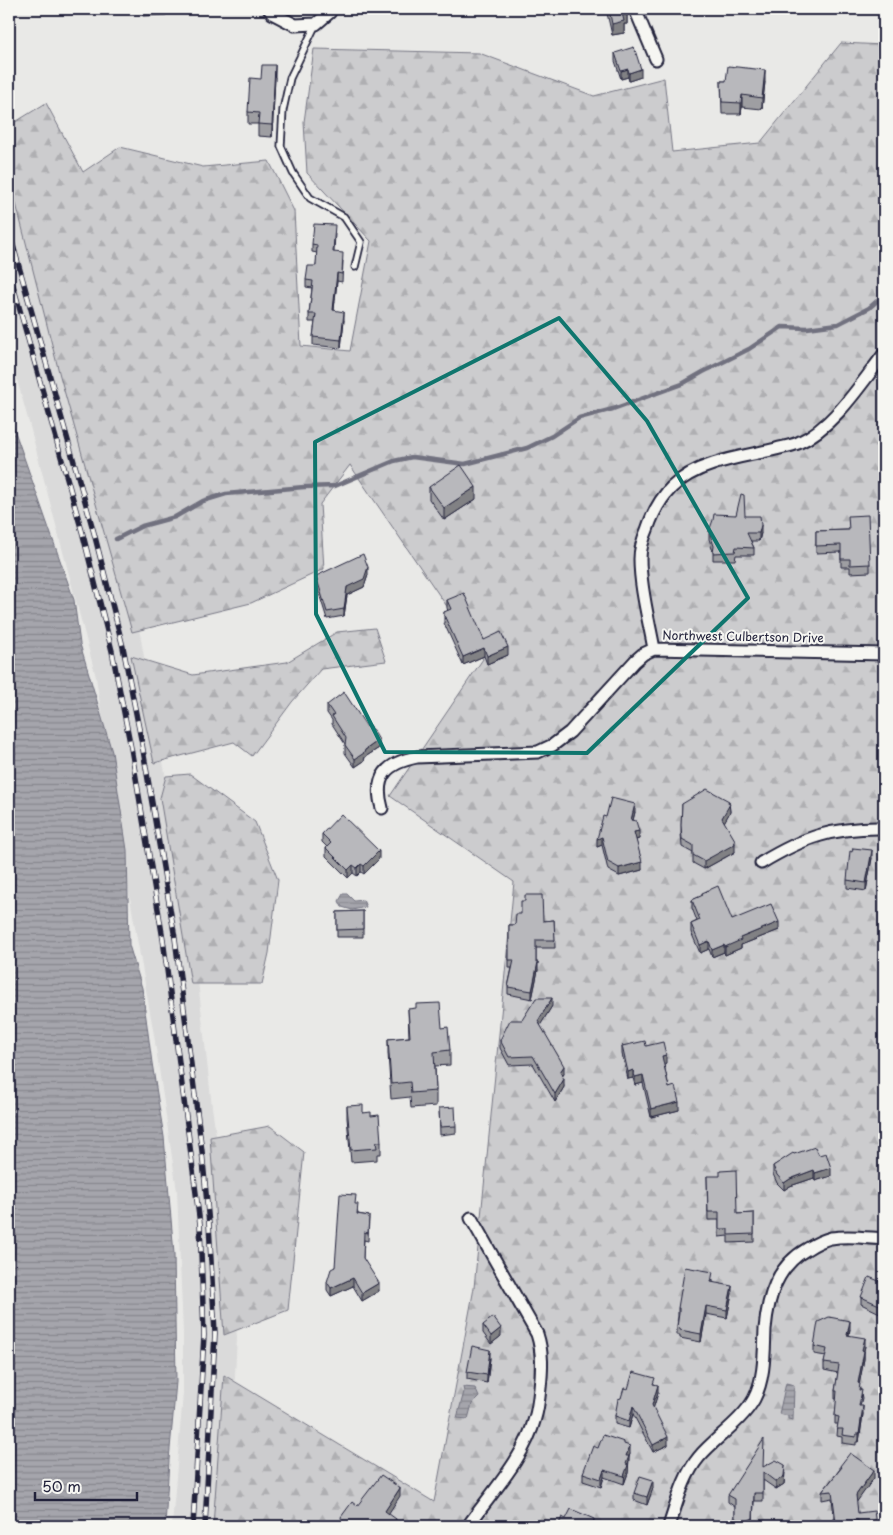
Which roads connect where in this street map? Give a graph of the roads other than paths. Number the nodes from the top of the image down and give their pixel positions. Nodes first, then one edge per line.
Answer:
1 (269, 9) edge
2 (331, 9) edge
3 (635, 9) edge
4 (316, 24) junction
5 (656, 59) dead end
6 (355, 266) dead end
7 (884, 354) edge
8 (654, 649) junction
9 (884, 654) edge
10 (382, 808) dead end
11 (884, 828) edge
12 (761, 863) dead end
13 (471, 1218) dead end
14 (884, 1239) edge
15 (468, 1526) edge
16 (670, 1526) edge

1 - 4 street
2 - 4 street
3 - 5 street
4 - 6 lane
7 - 8 street
8 - 9 street, Northwest Culbertson Drive
8 - 10 street, Northwest Culbertson Drive
11 - 12 street
13 - 15 street
14 - 16 street

